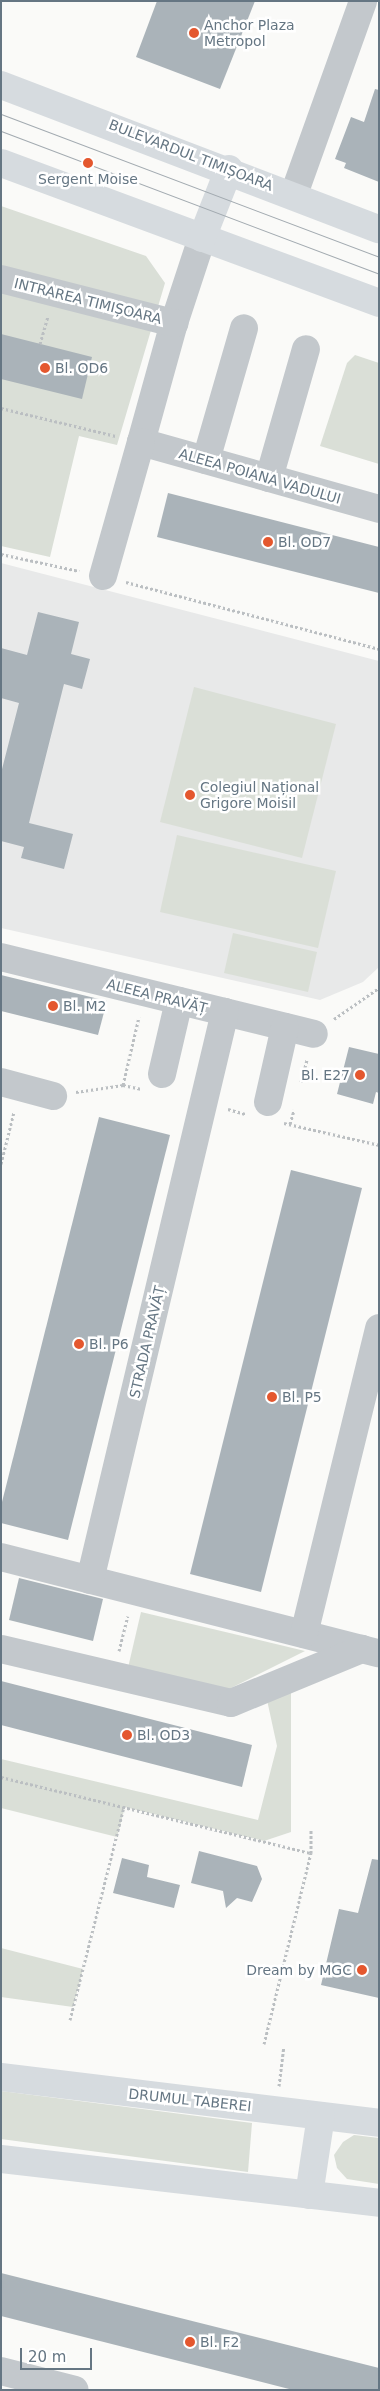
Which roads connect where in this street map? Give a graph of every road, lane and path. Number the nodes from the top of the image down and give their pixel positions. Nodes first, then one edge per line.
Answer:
1 (363, 1) edge
2 (1, 85) edge
3 (1, 163) edge
4 (229, 169) junction
5 (294, 194) junction
6 (379, 229) edge
7 (202, 238) junction
8 (1, 279) edge
9 (379, 303) edge
10 (174, 323) junction
11 (244, 328) dead end
12 (306, 349) dead end
13 (1, 408) edge
14 (140, 442) junction
15 (206, 460) junction
16 (269, 478) junction
17 (379, 509) edge
18 (1, 554) edge
19 (103, 576) junction
20 (379, 649) edge
21 (1, 957) edge
22 (379, 988) edge
23 (145, 992) junction
24 (179, 1001) junction
25 (225, 1012) junction
26 (285, 1027) junction
27 (314, 1034) junction
28 (162, 1074) dead end
29 (10, 1085) edge
30 (300, 1088) dead end
31 (53, 1096) joint
32 (268, 1102) dead end
33 (295, 1106) dead end
34 (290, 1124) dead end
35 (1, 1164) edge
36 (379, 1328) edge
37 (1, 1557) edge
38 (90, 1580) junction
39 (135, 1591) junction
40 (304, 1634) junction
41 (1, 1649) edge
42 (371, 1651) edge
43 (112, 1676) junction
44 (1, 1777) edge
45 (124, 1806) junction
46 (311, 1830) dead end
47 (311, 1853) junction
48 (70, 2020) dead end
49 (264, 2044) dead end
50 (284, 2047) dead end
51 (1, 2077) edge
52 (276, 2110) junction
53 (321, 2116) junction
54 (379, 2123) edge
55 (1, 2159) edge
56 (309, 2195) junction
57 (379, 2203) edge
58 (1, 2371) edge
59 (75, 2390) edge

1 - 5 street
2 - 4 main road, BULEVARDUL TIMIȘOARA
3 - 7 main road
4 - 5 main road, BULEVARDUL TIMIȘOARA
4 - 7 main road
5 - 6 main road, BULEVARDUL TIMIȘOARA
7 - 9 main road
7 - 10 street
8 - 10 street, INTRAREA TIMIȘOARA
10 - 14 street
11 - 15 street
12 - 16 street
13 - 14 path
14 - 15 street, ALEEA POIANA VADULUI
14 - 19 street
15 - 16 street, ALEEA POIANA VADULUI
16 - 17 street, ALEEA POIANA VADULUI
18 - 19 path
19 - 20 path
21 - 23 street, ALEEA PRAVĂȚ
22 - 27 path
23 - 24 street, ALEEA PRAVĂȚ
23 - 31 path
24 - 25 street, ALEEA PRAVĂȚ
24 - 28 street
25 - 26 street, ALEEA PRAVĂȚ
25 - 38 street, STRADA PRAVĂȚ
26 - 27 street, ALEEA PRAVĂȚ
26 - 32 street
27 - 30 path
29 - 31 street
29 - 35 path
33 - 34 path
36 - 40 street
37 - 38 street
38 - 39 street
39 - 40 street
39 - 43 path
40 - 42 street
41 - 43 street
42 - 43 street
44 - 45 path
45 - 47 path
45 - 48 path
46 - 47 path
47 - 49 path
50 - 52 path
51 - 52 main road, DRUMUL TABEREI
52 - 53 main road, DRUMUL TABEREI
53 - 54 main road, DRUMUL TABEREI
53 - 56 main road
55 - 56 main road
56 - 57 main road
58 - 59 street

